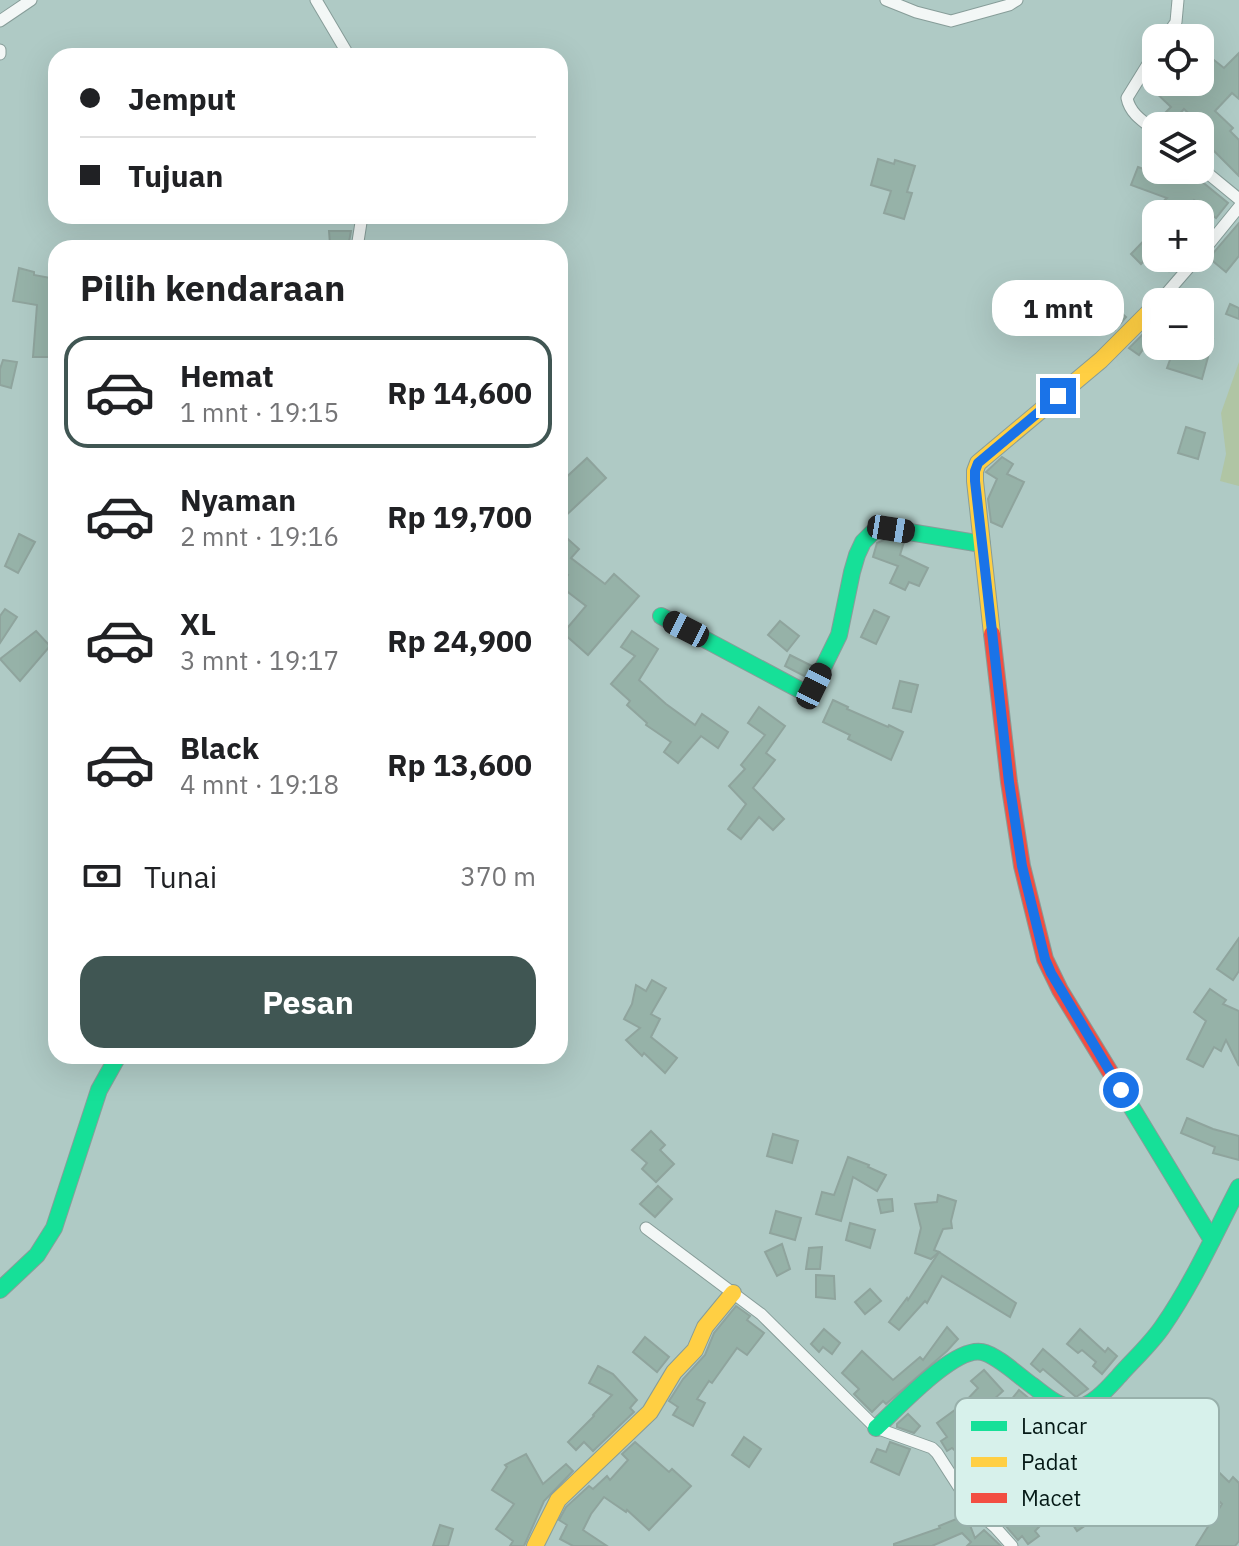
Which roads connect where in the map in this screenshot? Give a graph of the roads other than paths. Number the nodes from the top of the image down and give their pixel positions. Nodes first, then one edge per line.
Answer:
1 (31, 0) edge
2 (316, 0) edge
3 (886, 0) edge
4 (1017, 0) edge
5 (1178, 0) edge
6 (0, 21) edge
7 (1175, 24) edge
8 (344, 48) edge
9 (1142, 74) edge
10 (1142, 120) edge
11 (1214, 178) edge
12 (1239, 199) edge
13 (1239, 207) edge
14 (1214, 238) edge
15 (1185, 272) edge
16 (1172, 288) edge
17 (1142, 320) edge
18 (982, 544) junction
19 (661, 616) dead end
20 (112, 1064) edge
21 (1239, 1187) edge
22 (646, 1228) dead end
23 (1212, 1240) junction
24 (0, 1290) edge
25 (733, 1293) junction
26 (1049, 1398) edge
27 (1095, 1398) edge
28 (876, 1428) junction
29 (955, 1482) edge
30 (994, 1526) edge
31 (535, 1546) edge
32 (1012, 1546) edge

1 - 6 street
2 - 8 street
3 - 4 street
5 - 7 street
9 - 10 street
11 - 12 street
13 - 14 street
15 - 16 street
17 - 18 street
18 - 19 street
18 - 23 street
20 - 24 street
21 - 23 street
22 - 25 street
23 - 27 street
25 - 28 street
25 - 31 street
26 - 28 street
28 - 29 street
30 - 32 street

